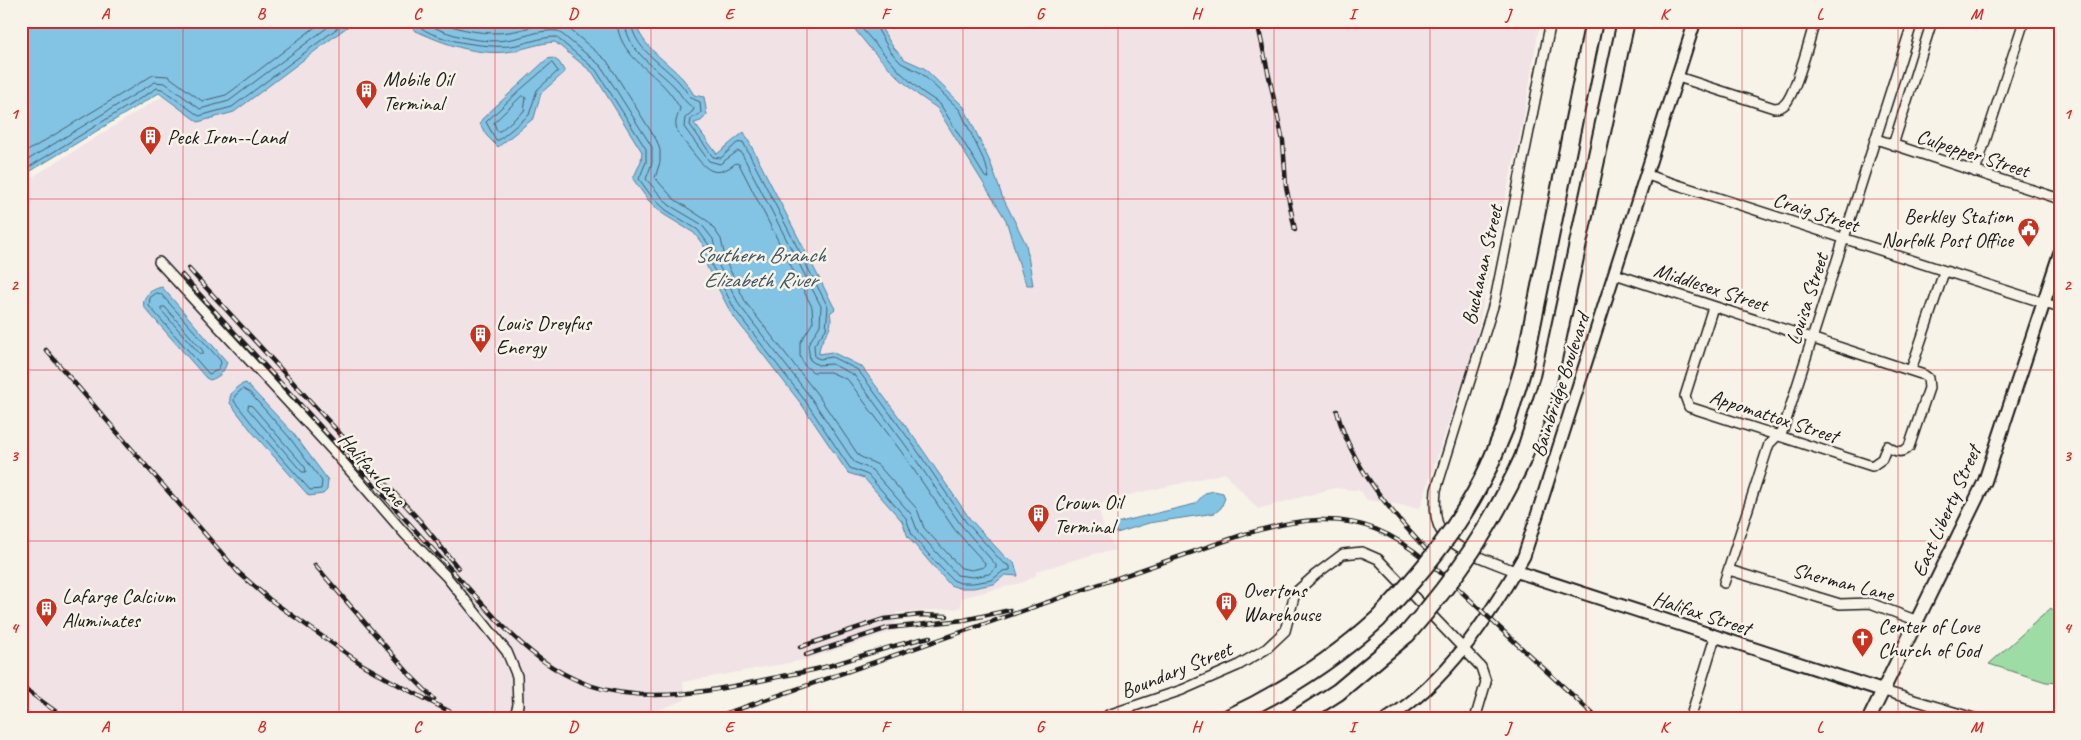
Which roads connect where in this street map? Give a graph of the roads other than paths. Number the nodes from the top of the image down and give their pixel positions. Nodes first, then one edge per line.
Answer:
1 (1551, 21) edge
2 (1587, 21) edge
3 (1594, 21) edge
4 (1695, 21) edge
5 (1815, 21) edge
6 (1913, 21) edge
7 (1932, 21) edge
8 (2024, 21) edge
9 (1626, 26) edge
10 (1906, 44) junction
11 (1922, 49) junction
12 (1678, 77) junction
13 (1576, 113) junction
14 (1876, 139) junction
15 (1893, 145) junction
16 (1975, 172) junction
17 (1647, 175) junction
18 (2060, 199) edge
19 (1844, 239) junction
20 (2060, 253) edge
21 (159, 262) dead end
22 (1944, 272) junction
23 (1615, 274) junction
24 (2043, 303) junction
25 (1713, 307) junction
26 (2060, 308) edge
27 (1813, 338) junction
28 (1911, 370) junction
29 (1777, 436) junction
30 (1436, 513) joint
31 (1729, 570) junction
32 (1515, 571) junction
33 (1724, 583) dead end
34 (1918, 622) junction
35 (1715, 637) junction
36 (1463, 649) junction
37 (1884, 691) junction
38 (1108, 715) dead end
39 (514, 719) edge
40 (1226, 719) edge
41 (1296, 719) edge
42 (1387, 719) edge
43 (1475, 719) edge
44 (1690, 719) edge
45 (1869, 719) edge
46 (1977, 719) edge

1 - 30 street, Buchanan Street
2 - 13 highway
3 - 13 highway
4 - 12 street, Bainbridge Boulevard
5 - 12 street
6 - 10 street, Louisa Street
7 - 11 street
8 - 16 street
9 - 41 highway, bridge
10 - 11 street
10 - 14 street, Louisa Street
11 - 15 street
12 - 17 street, Bainbridge Boulevard
13 - 40 highway, bridge
14 - 15 street, Culpepper Street
14 - 19 street, Louisa Street
15 - 16 street, Culpepper Street
16 - 18 street, Culpepper Street
17 - 19 street, Craig Street
17 - 23 street, Bainbridge Boulevard
19 - 22 street, Craig Street
19 - 27 street, Louisa Street
20 - 24 main road, East Liberty Street
21 - 39 street, Halifax Lane
22 - 24 street, Craig Street
22 - 28 street
23 - 25 street, Middlesex Street
23 - 32 street, Bainbridge Boulevard
24 - 26 street, Craig Street
24 - 34 main road, East Liberty Street
25 - 27 street, Middlesex Street
25 - 29 street, Appomattox Street
27 - 28 street, Middlesex Street
27 - 29 street, Louisa Street
28 - 29 street, Appomattox Street
29 - 31 street, Louisa Street
30 - 32 street, Halifax Street
31 - 33 street, Louisa Street
31 - 34 street, Sherman Lane
32 - 35 street, Halifax Street
32 - 36 street, Bainbridge Boulevard
34 - 37 main road, East Liberty Street
35 - 37 street, Halifax Street
35 - 44 street
36 - 38 street, Boundary Street
36 - 42 street, Bainbridge Boulevard
36 - 43 street, Boundary Street
37 - 45 main road, East Liberty Street
37 - 46 street, Halifax Street

